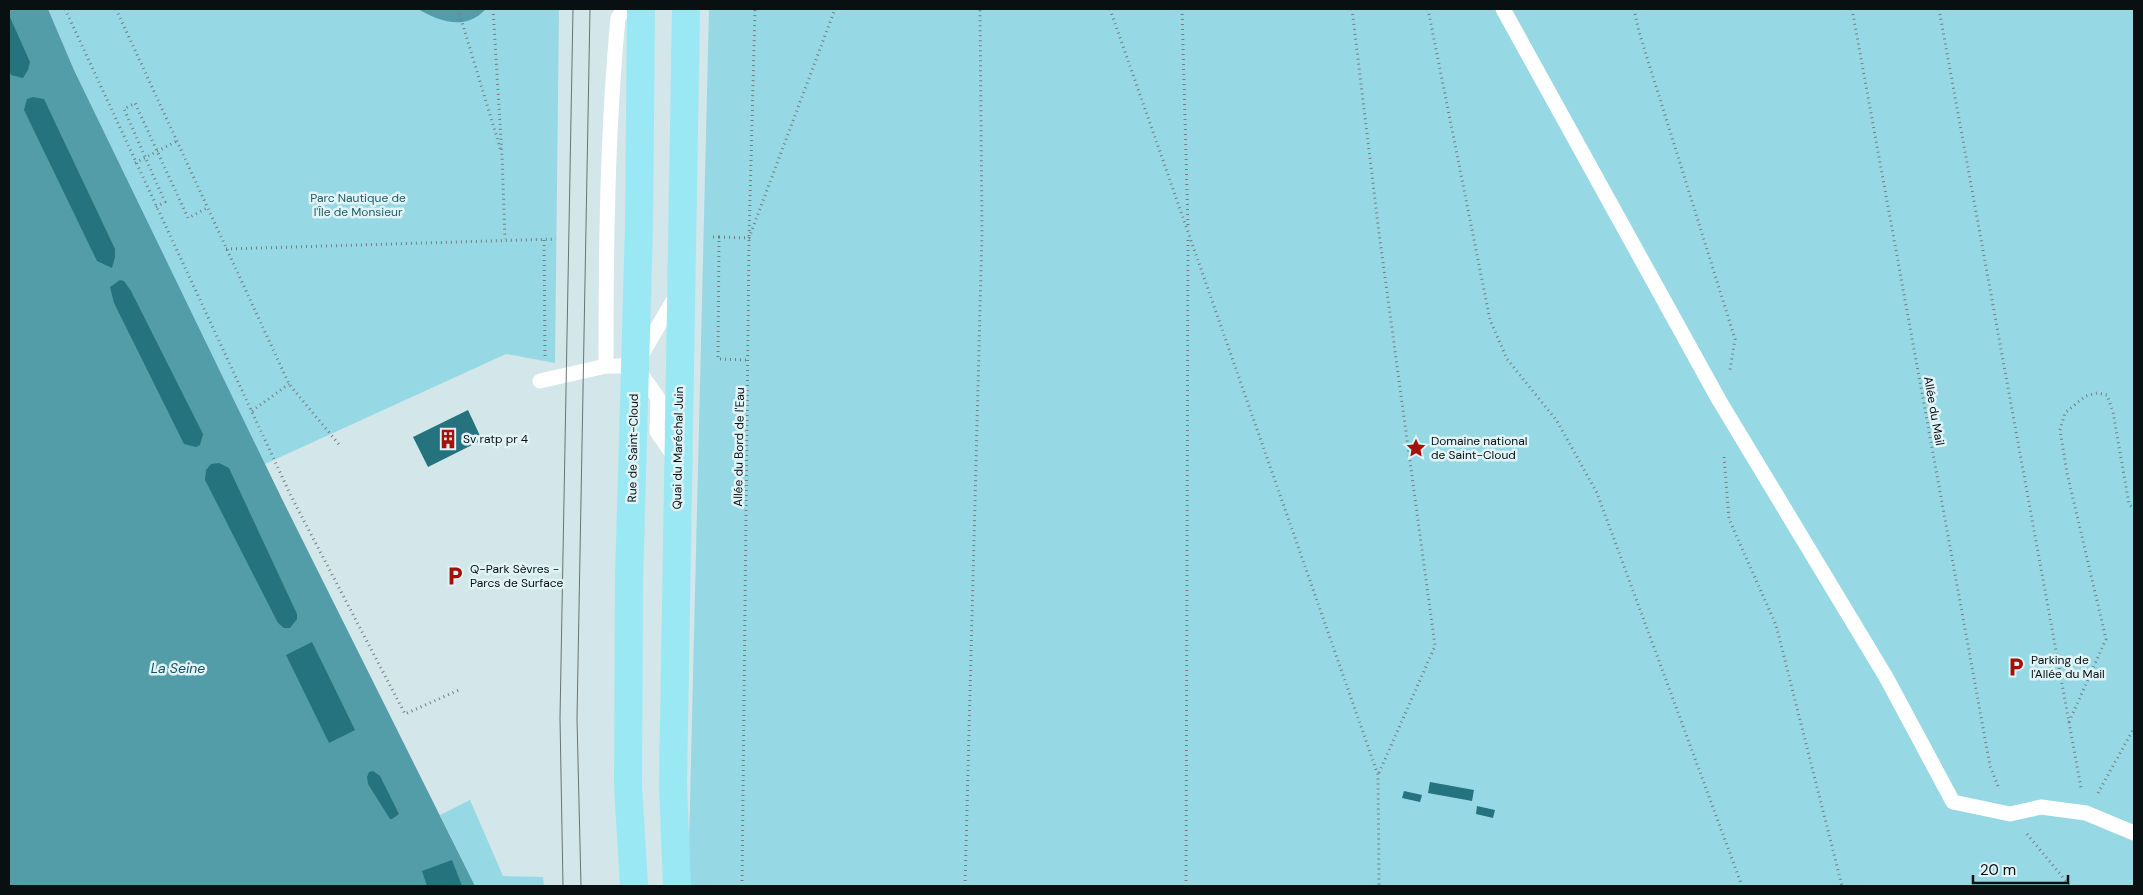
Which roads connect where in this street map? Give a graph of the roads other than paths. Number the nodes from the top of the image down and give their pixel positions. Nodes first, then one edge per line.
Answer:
1 (624, 9) edge
2 (641, 9) edge
3 (686, 9) edge
4 (1503, 9) edge
5 (681, 287) junction
6 (606, 366) junction
7 (635, 366) junction
8 (540, 381) road end
9 (678, 462) junction
10 (2134, 833) edge
11 (634, 886) edge
12 (677, 886) edge

1 - 6 lane
2 - 7 main road, Rue de Saint-Cloud
3 - 5 main road, Quai du Maréchal Juin
4 - 10 lane
5 - 7 lane
5 - 9 main road, Quai du Maréchal Juin
6 - 7 lane
6 - 8 lane
7 - 9 lane
7 - 11 main road, Rue de Saint-Cloud
9 - 12 main road, Quai du Maréchal Juin

